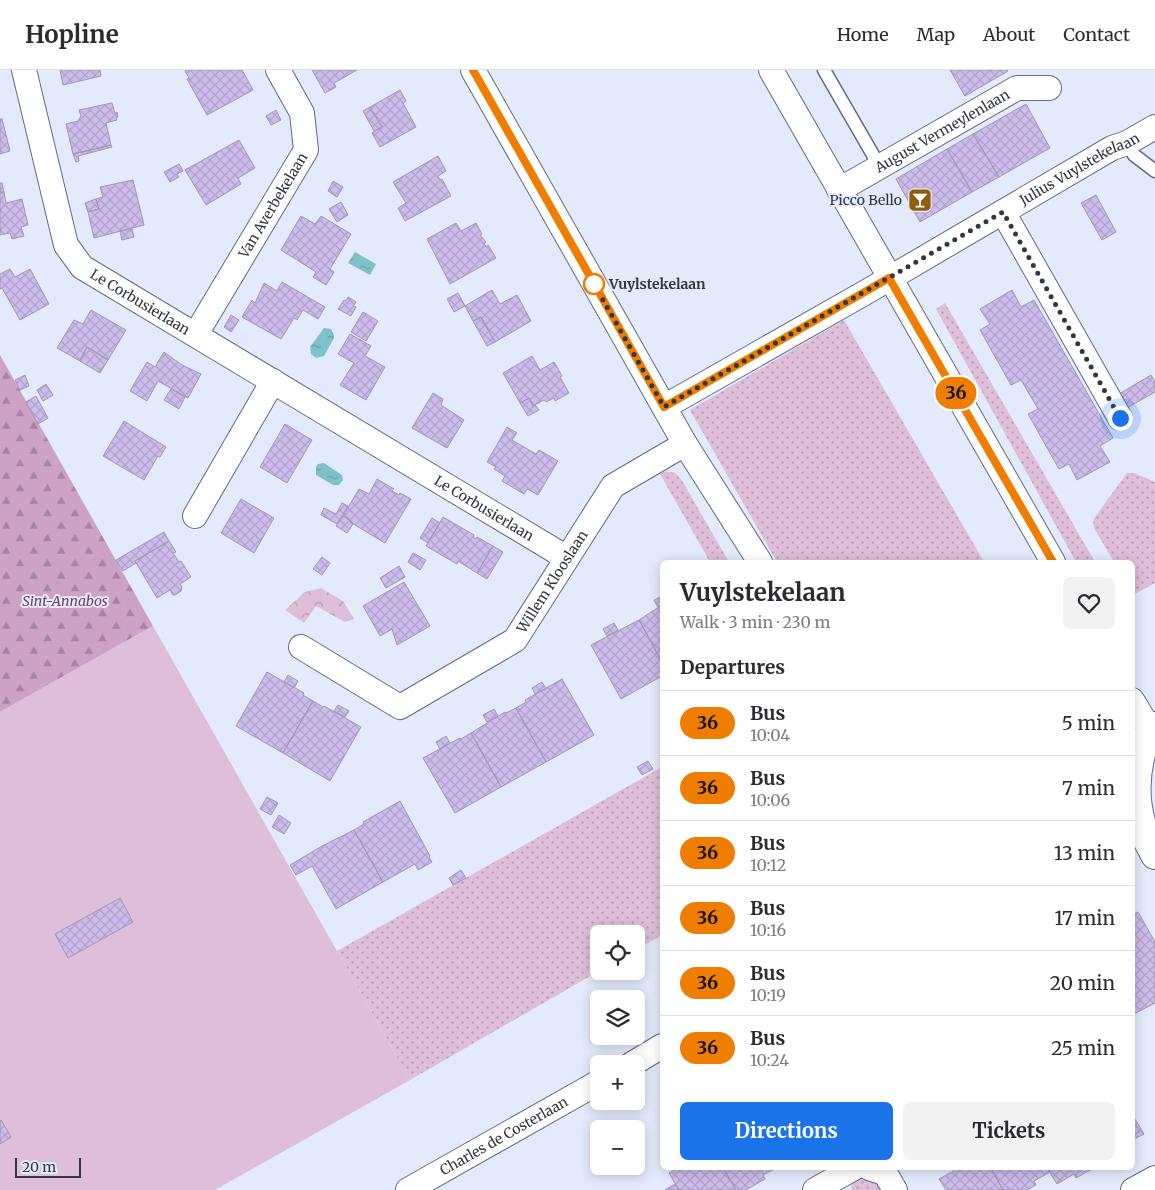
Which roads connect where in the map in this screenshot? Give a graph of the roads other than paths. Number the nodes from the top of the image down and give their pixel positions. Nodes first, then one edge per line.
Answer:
1 (24, 70) edge
2 (278, 70) edge
3 (473, 70) edge
4 (771, 70) edge
5 (824, 70) edge
6 (1049, 88) dead end
7 (1155, 127) edge
8 (1127, 143) junction
9 (880, 167) junction
10 (1155, 171) edge
11 (840, 190) junction
12 (1003, 212) junction
13 (889, 278) junction
14 (196, 334) junction
15 (272, 381) junction
16 (664, 407) junction
17 (1120, 418) dead end
18 (685, 444) junction
19 (195, 516) dead end
20 (567, 558) junction
21 (759, 560) edge
22 (1052, 560) edge
23 (301, 647) dead end
24 (1135, 704) edge
25 (1153, 731) edge
26 (1155, 856) edge
27 (660, 1047) edge
28 (645, 1056) edge
29 (590, 1087) edge
30 (1155, 1178) edge
31 (408, 1190) edge
32 (1132, 1190) edge

1 - 14 street, Le Corbusierlaan
2 - 14 street, Van Averbekelaan
3 - 16 street
4 - 11 street
5 - 9 lane
6 - 9 street, August Vermeylenlaan
7 - 8 street, Julius Vuylstekelaan
8 - 10 lane
8 - 12 street, Julius Vuylstekelaan
9 - 11 street, August Vermeylenlaan
11 - 13 street
12 - 13 street, Julius Vuylstekelaan
12 - 17 street, Julius Vuylstekelaan
13 - 16 street, Julius Vuylstekelaan
13 - 22 street
14 - 15 street, Le Corbusierlaan
15 - 19 street
15 - 20 street, Le Corbusierlaan
16 - 18 street
18 - 20 street, Willem Klooslaan
18 - 21 street
20 - 23 street, Willem Klooslaan
24 - 25 street
25 - 26 main road
27 - 28 street
29 - 31 street, Charles de Costerlaan
30 - 32 street

